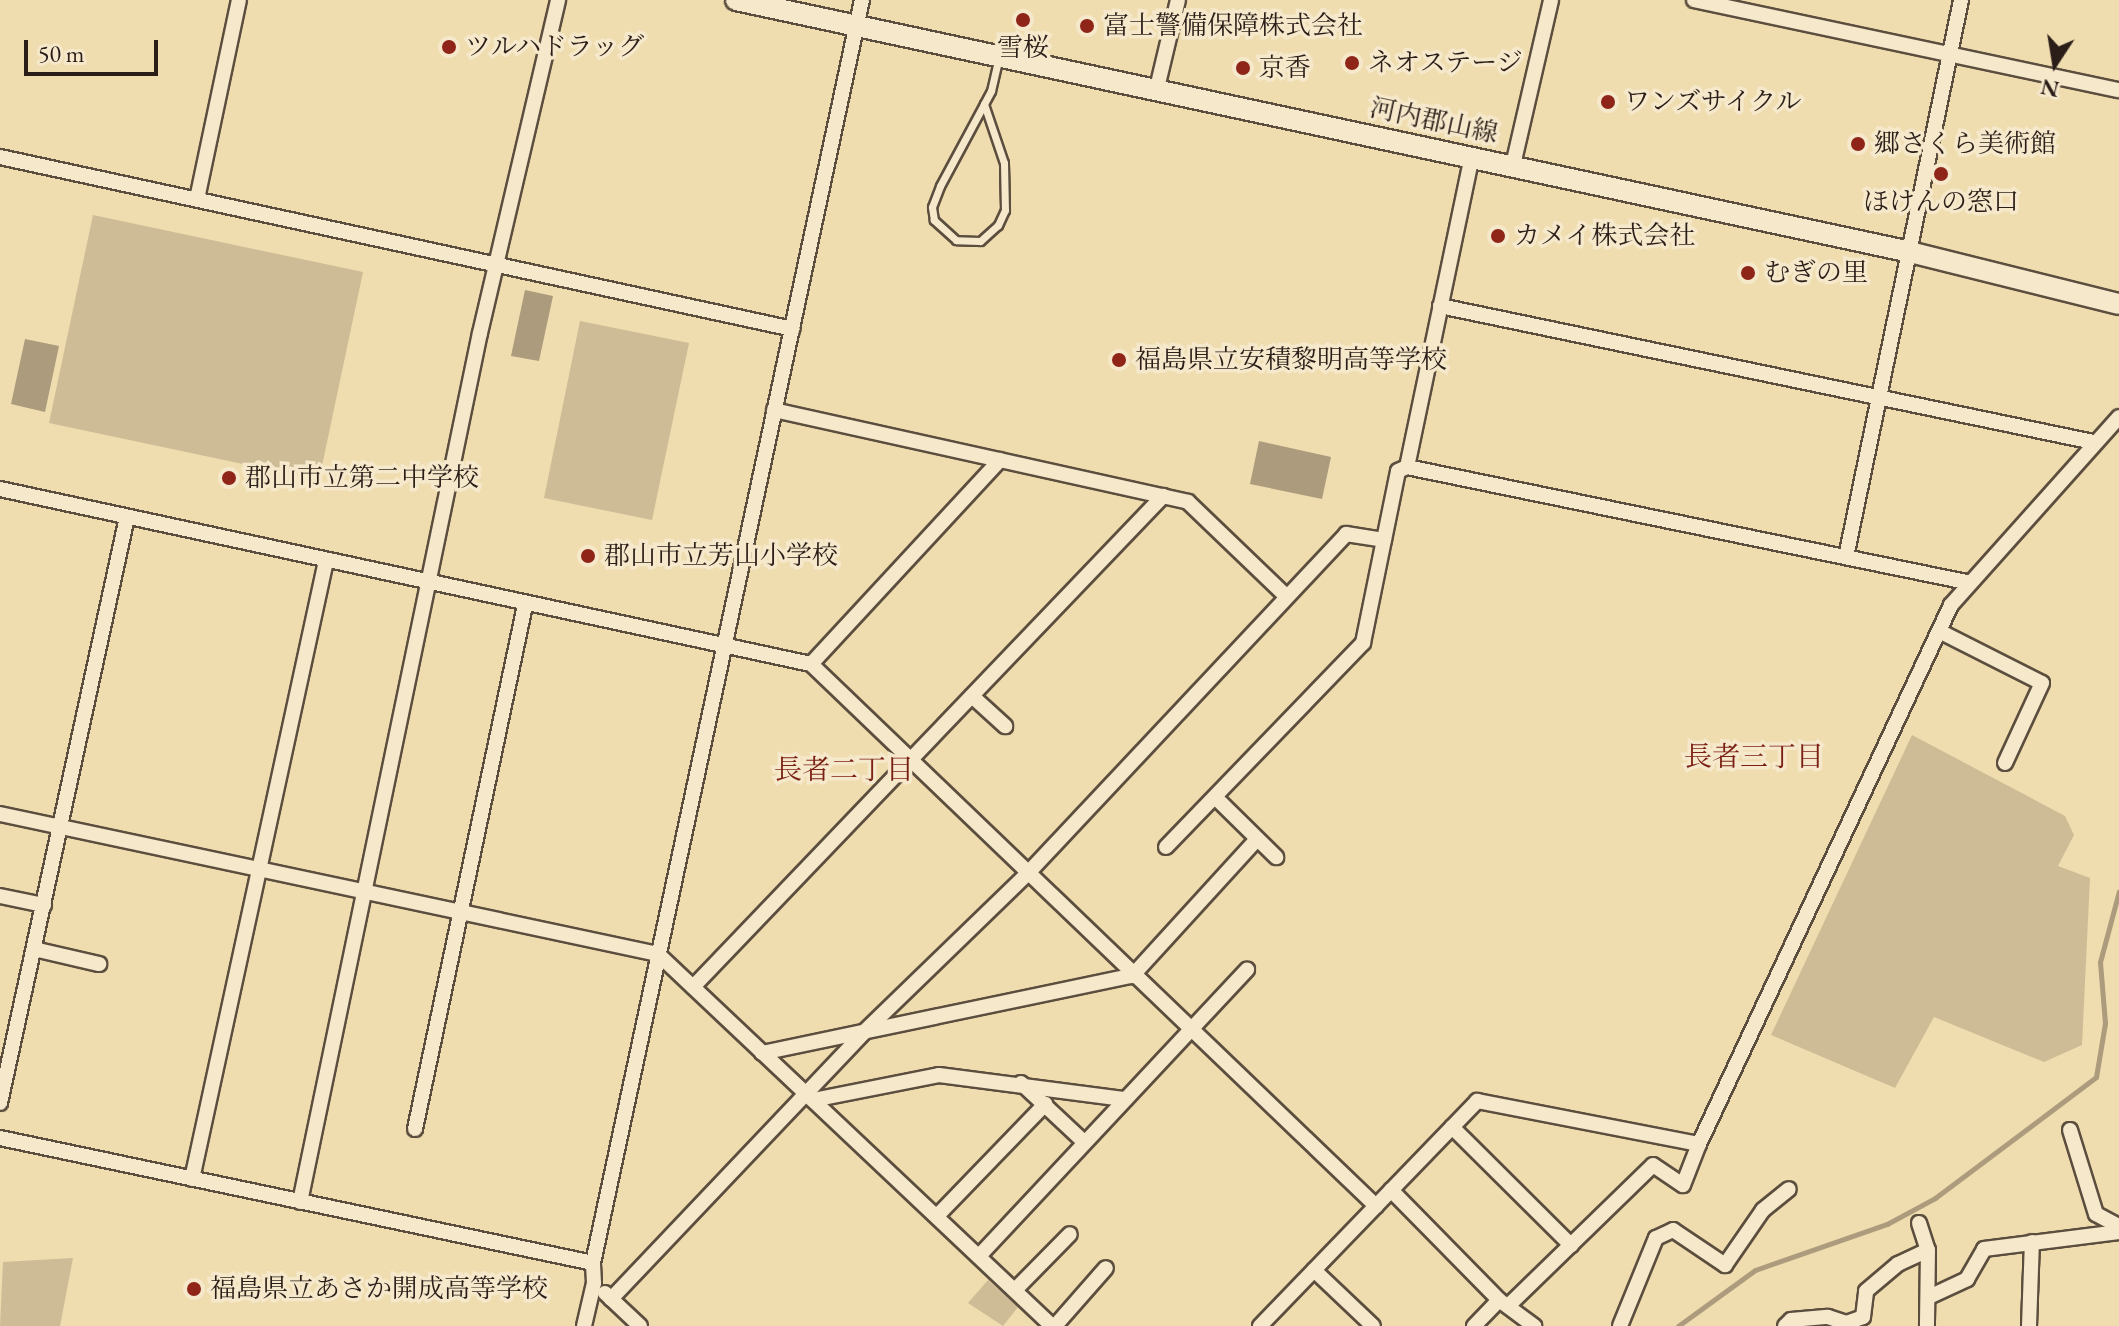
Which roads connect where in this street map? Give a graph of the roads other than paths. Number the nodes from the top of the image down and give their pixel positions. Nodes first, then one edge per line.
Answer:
1 (239, 0) edge
2 (558, 0) edge
3 (736, 0) edge
4 (862, 0) edge
5 (1178, 0) edge
6 (1551, 0) edge
7 (1694, 0) edge
8 (1961, 0) edge
9 (857, 25) junction
10 (999, 55) junction
11 (1948, 56) junction
12 (1157, 88) junction
13 (2119, 90) edge
14 (984, 104) junction
15 (1472, 156) junction
16 (0, 157) edge
17 (1513, 165) junction
18 (197, 199) junction
19 (1906, 251) junction
20 (499, 265) junction
21 (2119, 304) edge
22 (1440, 306) junction
23 (793, 329) junction
24 (1877, 394) junction
25 (774, 410) junction
26 (2119, 417) edge
27 (2093, 442) junction
28 (1000, 460) junction
29 (1407, 467) junction
30 (0, 489) edge
31 (1163, 496) junction
32 (127, 517) junction
33 (1384, 540) junction
34 (1846, 557) junction
35 (326, 561) junction
36 (1966, 582) junction
37 (430, 584) junction
38 (1285, 595) junction
39 (525, 605) junction
40 (1941, 632) junction
41 (722, 646) junction
42 (811, 664) junction
43 (972, 696) junction
44 (1005, 726) dead end
45 (911, 760) junction
46 (2005, 763) dead end
47 (1215, 797) junction
48 (0, 814) edge
49 (61, 828) junction
50 (1257, 839) junction
51 (1166, 847) dead end
52 (1276, 857) dead end
53 (259, 869) junction
54 (1028, 873) junction
55 (363, 891) junction
56 (0, 896) edge
57 (44, 905) junction
58 (460, 912) junction
59 (34, 949) junction
60 (658, 954) junction
61 (99, 964) dead end
62 (1247, 970) dead end
63 (1132, 976) junction
64 (693, 987) junction
65 (1189, 1029) junction
66 (864, 1032) junction
67 (762, 1053) junction
68 (1021, 1083) junction
69 (809, 1097) junction
70 (1125, 1099) junction
71 (0, 1103) edge
72 (1045, 1104) junction
73 (1452, 1127) junction
74 (415, 1129) dead end
75 (2070, 1130) dead end
76 (0, 1138) edge
77 (1084, 1142) junction
78 (1699, 1144) junction
79 (192, 1179) junction
80 (1789, 1189) dead end
81 (1391, 1190) junction
82 (300, 1202) junction
83 (1376, 1206) junction
84 (937, 1216) junction
85 (1919, 1223) dead end
86 (2119, 1226) edge
87 (2119, 1232) edge
88 (1070, 1234) dead end
89 (2032, 1242) junction
90 (1571, 1245) junction
91 (1928, 1250) junction
92 (980, 1255) junction
93 (593, 1263) junction
94 (1106, 1268) dead end
95 (1314, 1270) junction
96 (594, 1283) junction
97 (1015, 1290) junction
98 (1931, 1296) junction
99 (611, 1299) junction
100 (1504, 1303) junction
101 (1049, 1325) edge
102 (584, 1326) edge
103 (640, 1326) edge
104 (1260, 1326) edge
105 (1373, 1326) edge
106 (1474, 1326) edge
107 (1534, 1326) edge
108 (1620, 1326) edge
109 (1785, 1326) edge
110 (1927, 1326) edge
111 (2029, 1326) edge

1 - 18 street
2 - 20 street
3 - 9 main road, 河内郡山線
4 - 9 street
5 - 12 street
6 - 17 street
7 - 11 street
8 - 11 street
9 - 10 main road, 河内郡山線
9 - 23 street
10 - 12 main road, 河内郡山線
10 - 14 lane
11 - 13 street
11 - 19 street
12 - 15 main road, 河内郡山線
14 - 14 lane
15 - 17 main road, 河内郡山線
15 - 22 street
16 - 18 street
17 - 19 main road, 河内郡山線
18 - 20 street
19 - 21 main road, 河内郡山線
19 - 24 street
20 - 23 street
20 - 37 street
22 - 24 street
22 - 29 street
23 - 25 street
24 - 27 street
24 - 34 street
25 - 28 street
25 - 41 street
26 - 27 street
27 - 36 street
28 - 31 street
28 - 42 street
29 - 33 street
29 - 34 street
30 - 32 street
31 - 38 street
31 - 43 street
32 - 35 street
32 - 49 street
33 - 38 street
33 - 47 street
34 - 36 street
35 - 37 street
35 - 53 street
36 - 40 street
37 - 39 street
37 - 55 street
38 - 54 street
39 - 41 street
39 - 58 street
40 - 46 street
40 - 78 street
41 - 42 street
41 - 60 street
42 - 45 street
43 - 44 street
43 - 45 street
45 - 54 street
45 - 64 street
47 - 50 street
47 - 51 street
48 - 49 street
49 - 53 street
49 - 57 street
50 - 52 street
50 - 63 street
53 - 55 street
53 - 79 street
54 - 63 street
54 - 66 street
55 - 58 street
55 - 82 street
56 - 57 street
57 - 59 street
58 - 60 street
58 - 74 street
59 - 61 street
59 - 71 street
60 - 64 street
60 - 93 street
62 - 65 street
63 - 65 street
63 - 66 street
64 - 67 street
65 - 70 street
65 - 83 street
66 - 67 street
66 - 69 street
67 - 69 street
68 - 69 street
68 - 70 street
68 - 72 street
69 - 84 street
69 - 99 street
70 - 77 street
72 - 77 street
72 - 84 street
73 - 78 street
73 - 81 street
73 - 90 street
75 - 86 street
76 - 79 street
77 - 92 street
78 - 90 street
79 - 82 street
80 - 108 street
81 - 83 street
81 - 100 street
82 - 93 street
83 - 95 street
84 - 92 street
85 - 91 street
87 - 89 street
88 - 97 street
89 - 98 street
89 - 111 street
90 - 100 street
91 - 98 street
91 - 109 street
92 - 97 street
93 - 96 street
94 - 101 street
95 - 104 street
95 - 105 street
96 - 99 street
96 - 102 street
97 - 101 street
98 - 110 street
99 - 103 street
100 - 106 street
100 - 107 street

